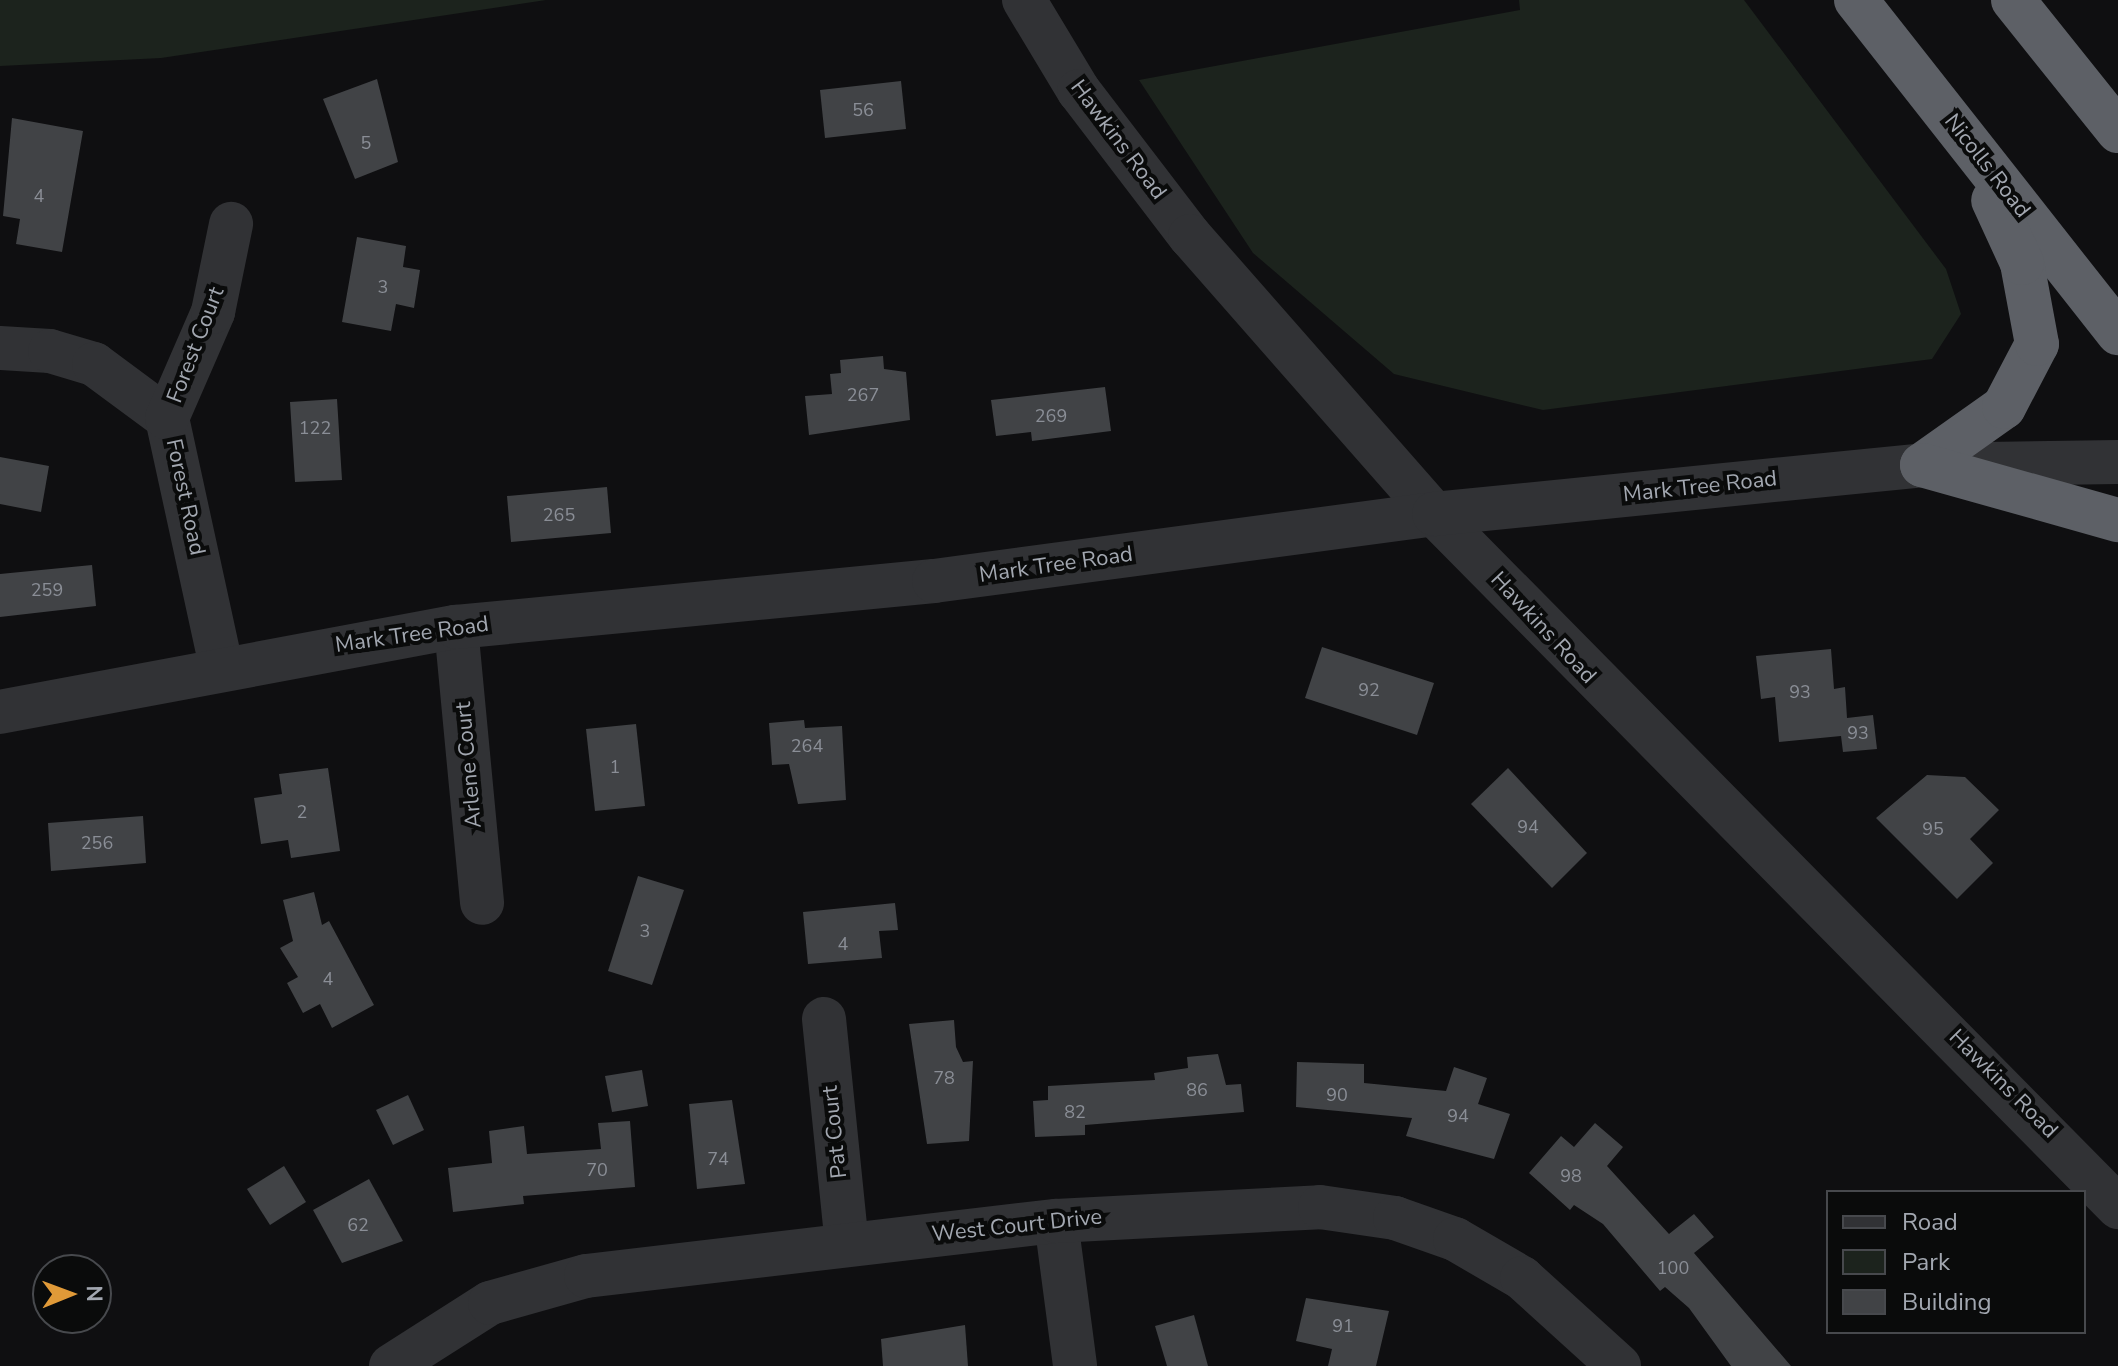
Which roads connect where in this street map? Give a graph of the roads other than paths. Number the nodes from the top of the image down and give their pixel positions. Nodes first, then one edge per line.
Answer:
1 (1024, 0) edge
2 (1856, 0) edge
3 (2013, 0) edge
4 (2111, 119) edge
5 (1965, 139) junction
6 (231, 224) dead end
7 (2118, 333) edge
8 (0, 348) edge
9 (167, 418) junction
10 (2118, 462) edge
11 (1922, 465) junction
12 (1434, 514) junction
13 (2118, 520) edge
14 (456, 627) junction
15 (221, 665) junction
16 (0, 712) edge
17 (482, 903) dead end
18 (824, 1019) dead end
19 (2118, 1207) edge
20 (1056, 1221) junction
21 (847, 1244) junction
22 (391, 1366) edge
23 (1075, 1366) edge
24 (1619, 1366) edge

1 - 12 street, Hawkins Road
2 - 5 highway, Nicolls Road
3 - 4 highway
5 - 7 highway, Nicolls Road
5 - 11 highway
6 - 9 street, Forest Court
8 - 9 street, Forest Road
9 - 15 street, Forest Road
10 - 11 street, Mark Tree Road
11 - 12 street, Mark Tree Road
11 - 13 highway
12 - 14 street, Mark Tree Road
12 - 19 street, Hawkins Road
14 - 15 street, Mark Tree Road
14 - 17 street, Arlene Court
15 - 16 street, Mark Tree Road
18 - 21 street, Pat Court
20 - 21 street, West Court Drive
20 - 23 street
20 - 24 street, West Court Drive
21 - 22 street, West Court Drive

